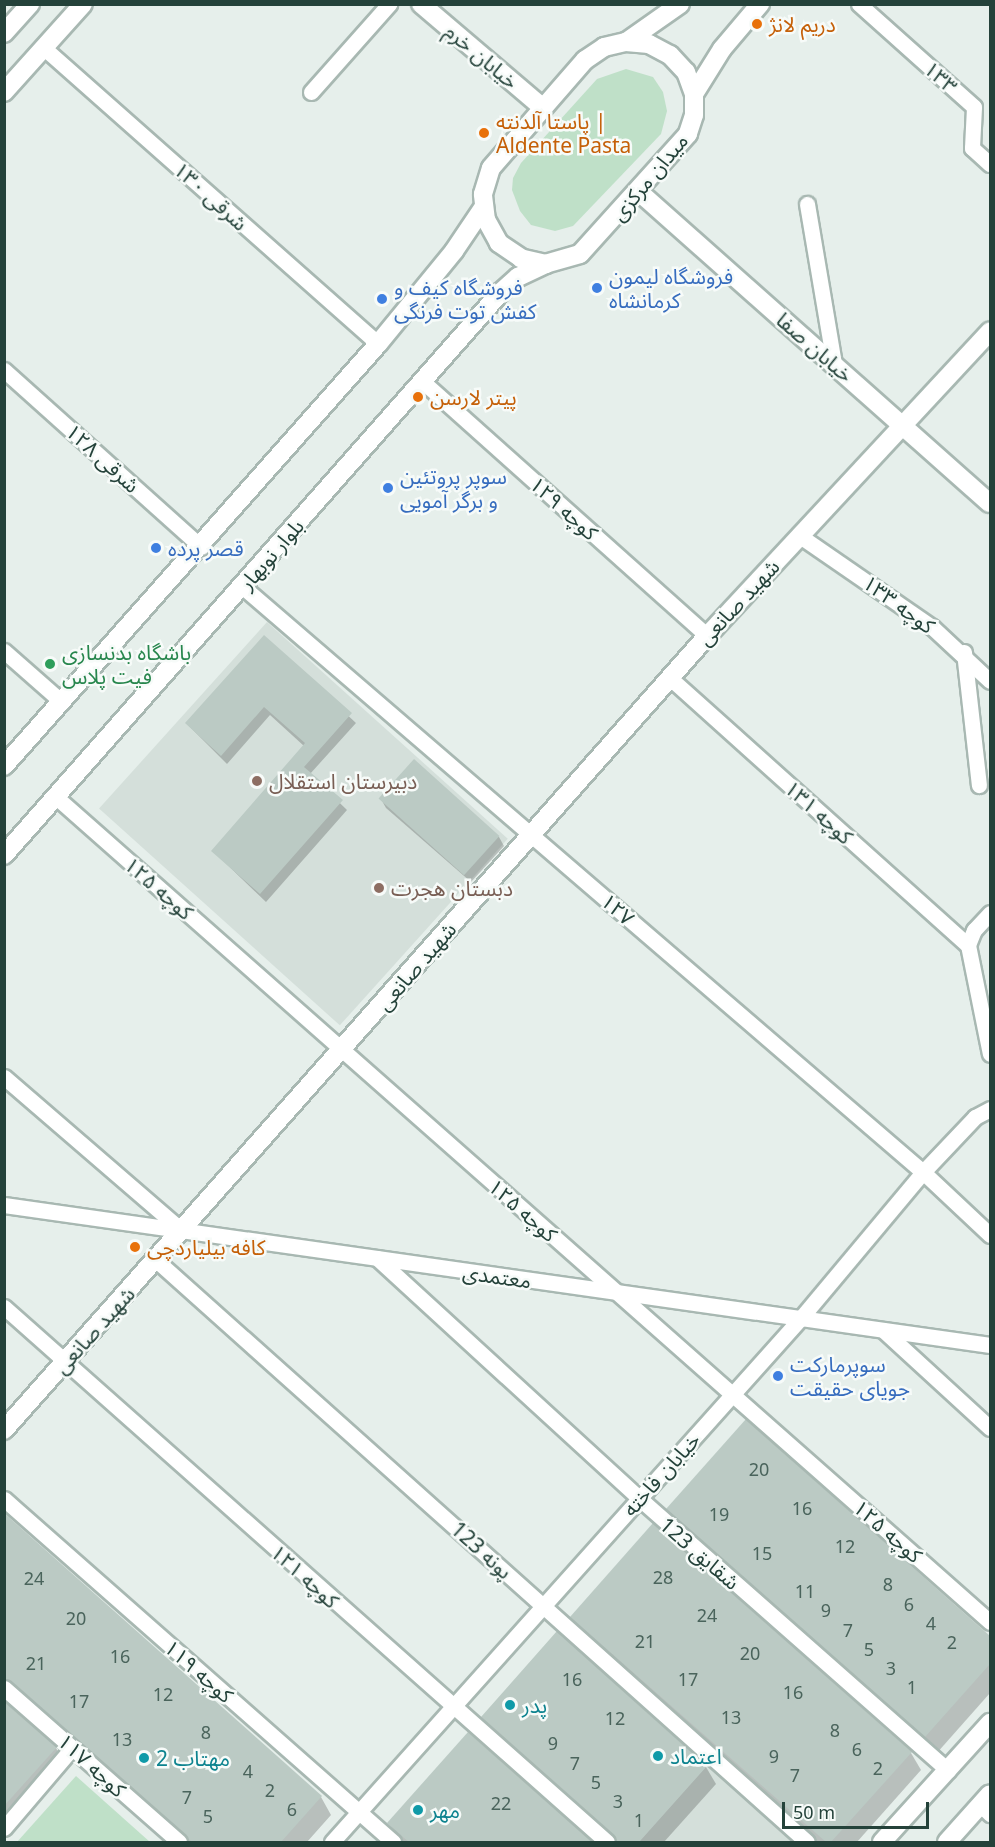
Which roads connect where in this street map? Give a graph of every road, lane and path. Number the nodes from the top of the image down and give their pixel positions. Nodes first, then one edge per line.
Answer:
1 (30, 4) edge
2 (83, 4) edge
3 (389, 4) edge
4 (421, 4) edge
5 (681, 4) edge
6 (760, 4) edge
7 (859, 4) edge
8 (8, 23) edge
9 (626, 42) junction
10 (44, 48) junction
11 (4, 92) edge
12 (311, 92) dead end
13 (694, 94) junction
14 (543, 108) junction
15 (990, 164) edge
16 (638, 191) junction
17 (807, 204) dead end
18 (483, 208) junction
19 (546, 264) junction
20 (990, 331) edge
21 (378, 344) junction
22 (834, 364) junction
23 (4, 370) edge
24 (421, 380) junction
25 (904, 426) junction
26 (990, 503) edge
27 (800, 536) junction
28 (201, 547) junction
29 (243, 587) junction
30 (707, 636) junction
31 (4, 651) edge
32 (964, 652) junction
33 (670, 678) junction
34 (990, 681) edge
35 (62, 702) junction
36 (4, 766) edge
37 (979, 785) dead end
38 (56, 797) junction
39 (532, 835) junction
40 (4, 855) edge
41 (990, 913) edge
42 (968, 945) junction
43 (342, 1050) junction
44 (990, 1054) edge
45 (4, 1077) edge
46 (990, 1109) edge
47 (923, 1172) junction
48 (4, 1205) edge
49 (181, 1230) junction
50 (990, 1235) edge
51 (377, 1258) junction
52 (156, 1260) junction
53 (617, 1293) junction
54 (4, 1307) edge
55 (800, 1319) junction
56 (883, 1330) junction
57 (990, 1345) edge
58 (66, 1362) junction
59 (732, 1395) junction
60 (990, 1428) edge
61 (4, 1430) edge
62 (639, 1498) junction
63 (4, 1499) edge
64 (544, 1605) junction
65 (990, 1622) edge
66 (4, 1688) edge
67 (453, 1708) junction
68 (990, 1723) edge
69 (72, 1748) junction
70 (948, 1770) junction
71 (987, 1804) edge
72 (359, 1812) junction
73 (4, 1828) edge
74 (179, 1842) edge
75 (332, 1842) edge
76 (393, 1842) edge
77 (607, 1842) edge
78 (807, 1842) edge
79 (882, 1842) edge
80 (948, 1842) edge

1 - 8 main road
2 - 10 main road
3 - 12 street
4 - 14 main road, خیابان خرم
5 - 9 main road
6 - 13 main road
7 - 15 street, ۱۳۳
9 - 13 main road
9 - 14 main road
10 - 11 main road
10 - 21 street, ۱۳۰ شرقی
13 - 16 main road, میدان مرکزی
14 - 18 main road
16 - 19 main road, میدان مرکزی
16 - 22 main road, خیابان صفا
17 - 22 street
18 - 19 main road
18 - 21 main road
19 - 24 main road, بلوار نوبهار
20 - 25 main road, شهید صانعی
21 - 28 main road
22 - 25 main road, خیابان صفا
23 - 28 street, ۱۲۸ شرقی
24 - 29 main road, بلوار نوبهار
24 - 30 street, کوچه ۱۲۹
25 - 26 main road, خیابان صفا
25 - 27 main road, شهید صانعی
27 - 30 main road, شهید صانعی
27 - 32 street, کوچه ۱۳۳
28 - 35 main road
29 - 38 main road, بلوار نوبهار
29 - 39 street, ۱۲۷
30 - 33 main road, شهید صانعی
31 - 35 street
32 - 34 street, کوچه ۱۳۳
32 - 37 street
33 - 39 main road, شهید صانعی
33 - 42 street, کوچه ۱۳۱
35 - 36 main road
38 - 40 main road, بلوار نوبهار
38 - 43 street, کوچه ۱۲۵
39 - 43 main road, شهید صانعی
39 - 47 street, ۱۲۷
41 - 42 street
42 - 44 street
43 - 49 main road, شهید صانعی
43 - 53 street, کوچه ۱۲۵
45 - 49 street
46 - 47 street, خیابان فاخته
47 - 50 street, ۱۲۷
47 - 55 street, خیابان فاخته
48 - 49 street, معتمدی
49 - 51 street, معتمدی
49 - 52 main road, شهید صانعی
51 - 53 street, معتمدی
51 - 62 street, 123 شقایق
52 - 58 main road, شهید صانعی
52 - 64 street, 123 پونه
53 - 55 street, معتمدی
53 - 59 street, کوچه ۱۲۵
54 - 58 street, کوچه ۱۲۱
55 - 56 street, معتمدی
55 - 59 street, خیابان فاخته
56 - 57 street, معتمدی
56 - 60 street
58 - 61 main road, شهید صانعی
58 - 67 street, کوچه ۱۲۱
59 - 62 street, خیابان فاخته
59 - 65 street, کوچه ۱۲۵
62 - 64 street, خیابان فاخته
62 - 70 street, 123 شقایق
63 - 72 street, کوچه ۱۱۹
64 - 67 street, خیابان فاخته
64 - 78 street, 123 پونه
66 - 69 street, کوچه ۱۱۷
67 - 72 street, خیابان فاخته
67 - 77 street, کوچه ۱۲۱
68 - 70 main road
69 - 73 street
69 - 74 street, کوچه ۱۱۷
70 - 79 main road
71 - 80 main road
72 - 75 street, خیابان فاخته
72 - 76 street, کوچه ۱۱۹

